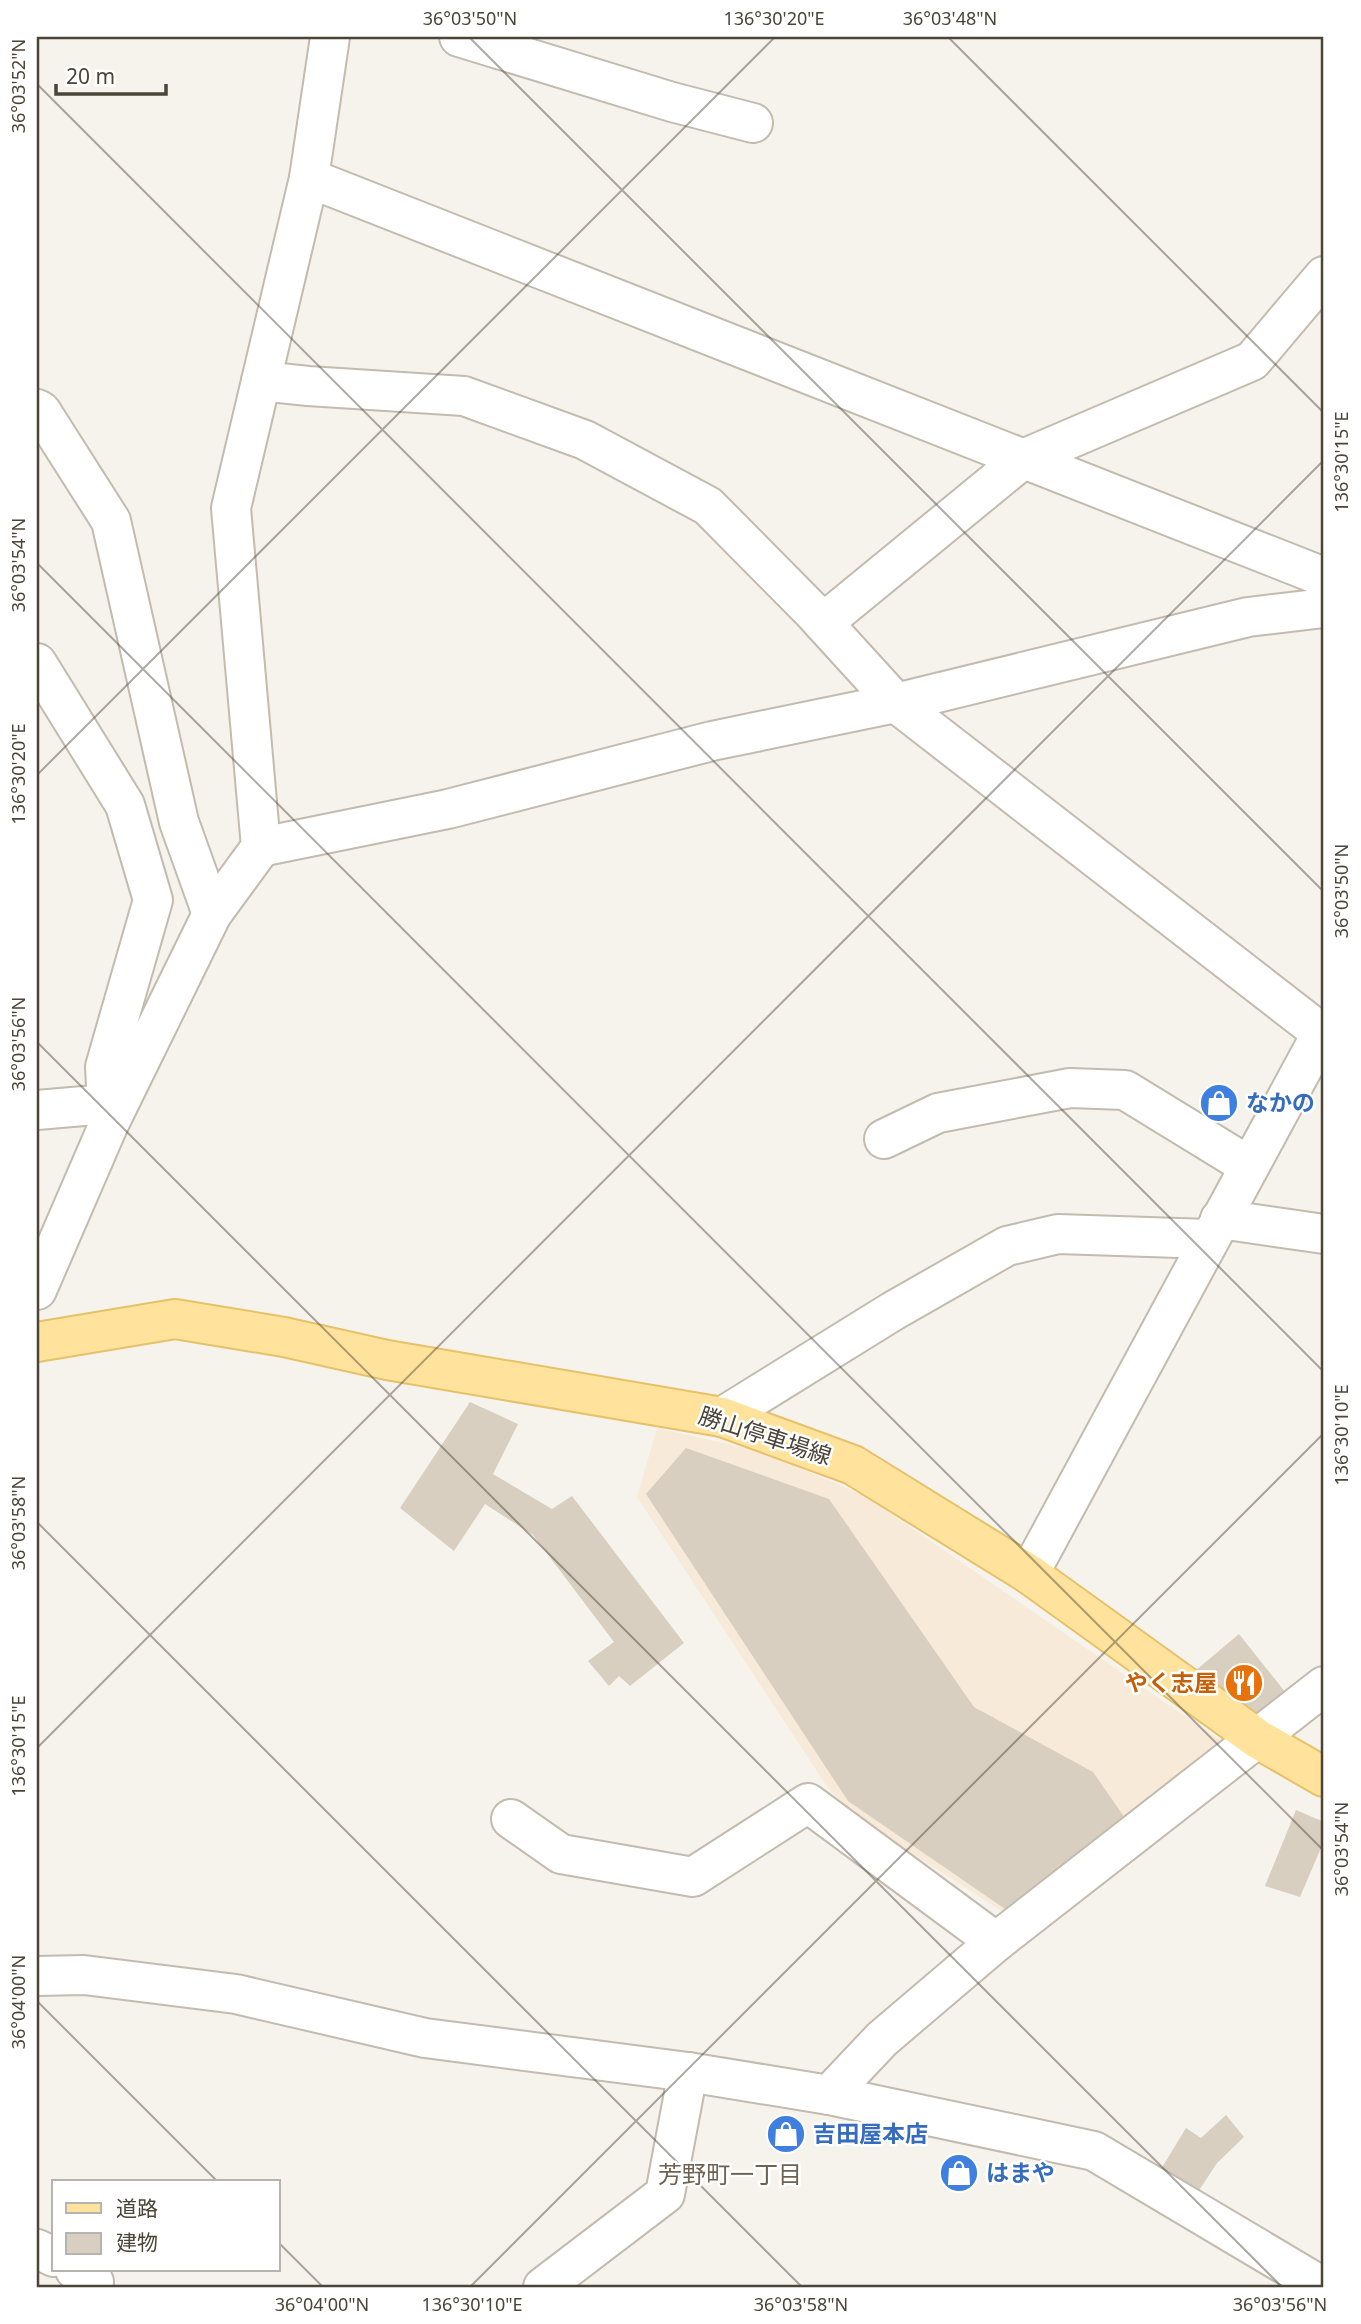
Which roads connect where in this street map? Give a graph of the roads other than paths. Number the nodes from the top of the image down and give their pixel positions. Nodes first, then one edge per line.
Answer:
1 (330, 37) edge
2 (458, 37) edge
3 (753, 123) dead end
4 (309, 178) junction
5 (1324, 276) edge
6 (261, 380) junction
7 (37, 409) edge
8 (1023, 459) junction
9 (1324, 577) edge
10 (1324, 608) edge
11 (823, 623) junction
12 (37, 663) edge
13 (895, 703) junction
14 (261, 847) junction
15 (212, 914) junction
16 (1323, 1033) edge
17 (37, 1110) edge
18 (107, 1115) junction
19 (884, 1139) dead end
20 (1249, 1167) junction
21 (1214, 1229) junction
22 (1324, 1234) edge
23 (37, 1290) edge
24 (37, 1342) edge
25 (722, 1417) junction
26 (1029, 1574) junction
27 (1324, 1686) edge
28 (1258, 1739) junction
29 (1324, 1777) edge
30 (511, 1819) dead end
31 (996, 1942) junction
32 (37, 1976) edge
33 (688, 2072) junction
34 (829, 2095) junction
35 (543, 2287) edge
36 (1323, 2287) edge

1 - 4 street
2 - 3 street
4 - 6 street
4 - 8 street
5 - 8 street
6 - 11 street
6 - 14 street
7 - 15 street
8 - 9 street
8 - 11 street
10 - 13 street
11 - 13 street
12 - 18 street
13 - 14 street
13 - 16 street
14 - 15 street
15 - 18 street
16 - 20 street
17 - 18 street
18 - 23 street
19 - 20 street
20 - 21 street
21 - 22 street
21 - 25 street
21 - 26 street
24 - 25 main road, 勝山停車場線
25 - 26 main road, 勝山停車場線
26 - 28 main road, 勝山停車場線
27 - 28 street
28 - 29 main road, 勝山停車場線
28 - 31 street
30 - 31 street
31 - 34 street
32 - 33 street
33 - 34 street
33 - 35 street
34 - 36 street

